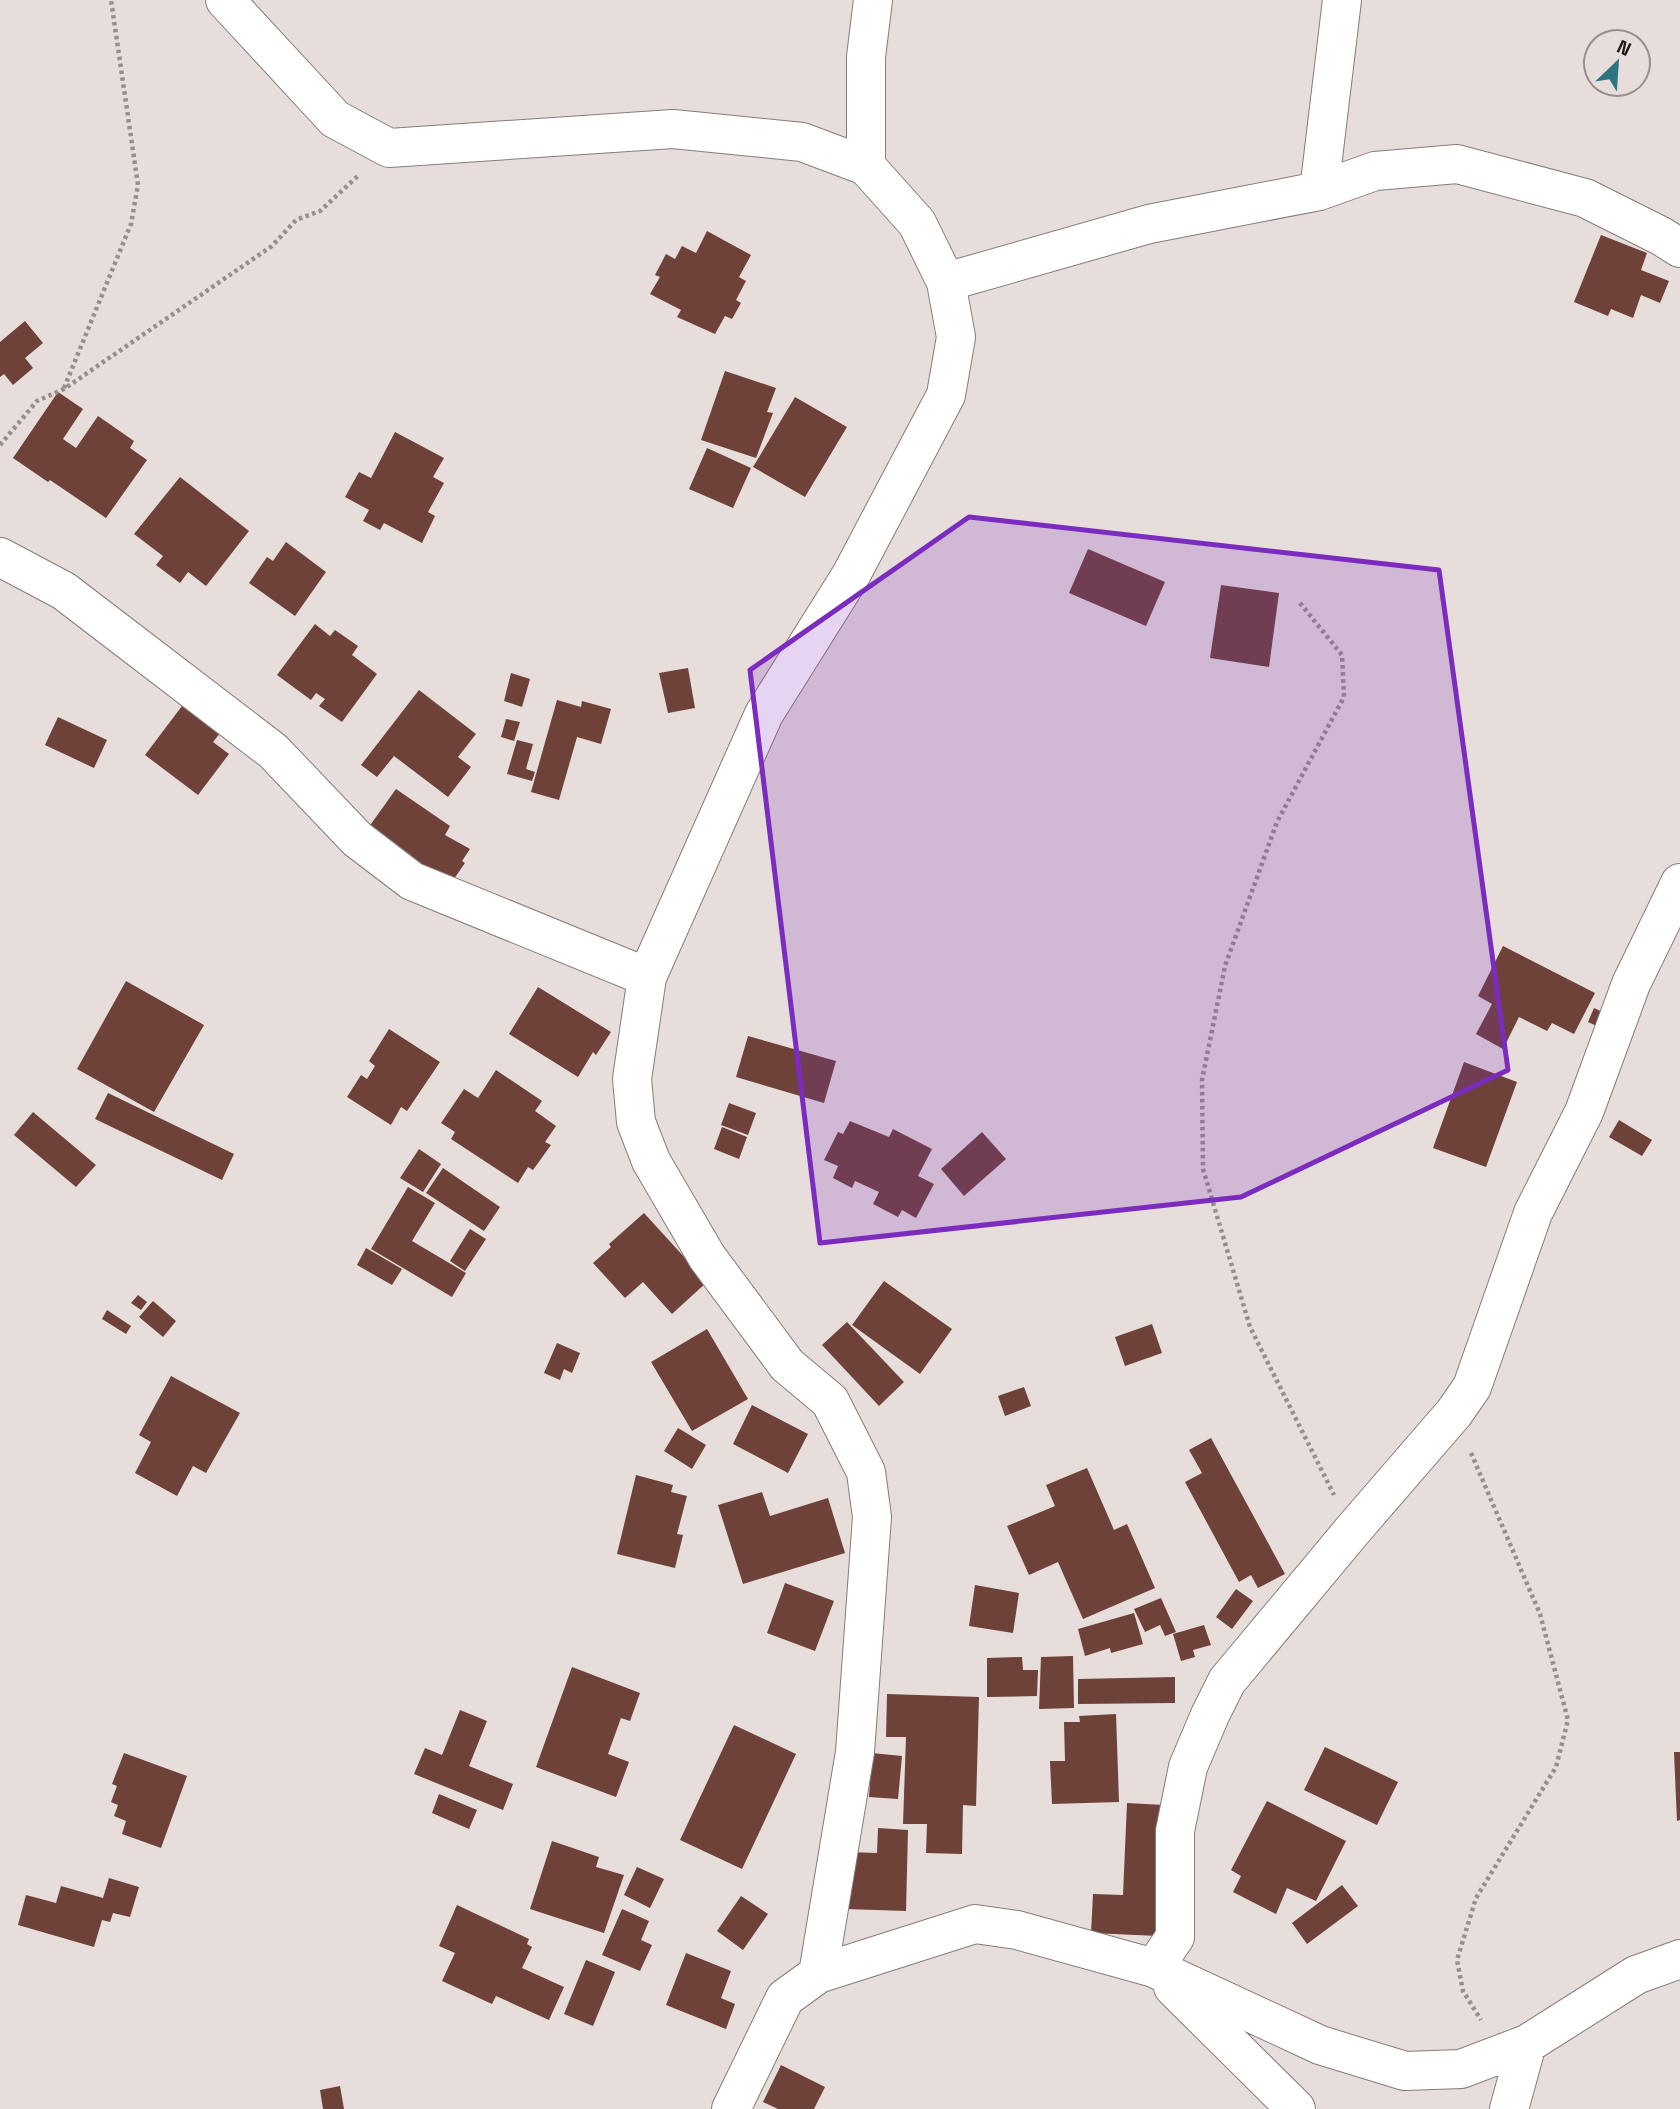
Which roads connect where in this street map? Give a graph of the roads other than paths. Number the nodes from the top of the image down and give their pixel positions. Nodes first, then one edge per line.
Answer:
1 (225, 0) edge
2 (1342, 0) edge
3 (880, 5) edge
4 (866, 166) junction
5 (1319, 191) junction
6 (1680, 247) edge
7 (946, 282) junction
8 (0, 557) edge
9 (1680, 883) edge
10 (647, 977) junction
11 (1680, 1959) edge
12 (1154, 1968) junction
13 (818, 1974) junction
14 (1515, 2048) junction
15 (731, 2109) edge
16 (1296, 2109) edge
17 (1508, 2109) edge

1 - 4 street
2 - 5 street
3 - 4 street
4 - 7 street
5 - 6 street
5 - 7 street
7 - 10 street
8 - 10 street
9 - 12 street
10 - 13 street
11 - 14 street
12 - 13 street
12 - 14 street
12 - 16 street
13 - 15 street
14 - 17 street

